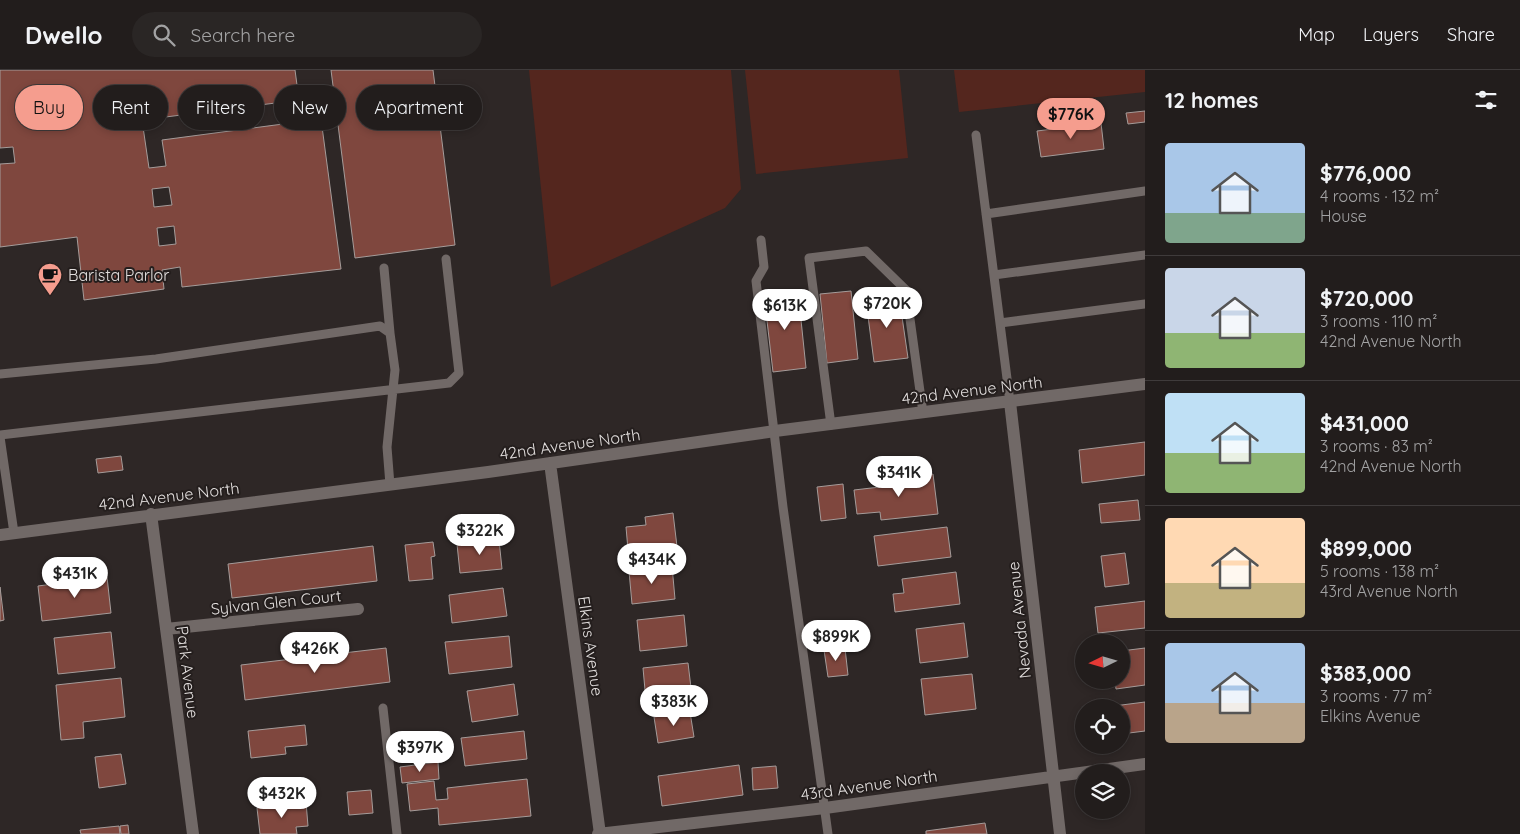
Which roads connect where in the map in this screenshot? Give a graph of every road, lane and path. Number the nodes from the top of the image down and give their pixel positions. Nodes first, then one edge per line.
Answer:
1 (976, 135) dead end
2 (1145, 192) edge
3 (986, 214) junction
4 (761, 240) dead end
5 (1145, 255) edge
6 (446, 259) dead end
7 (384, 268) dead end
8 (994, 275) junction
9 (1145, 304) edge
10 (1000, 323) junction
11 (390, 333) junction
12 (0, 374) edge
13 (1145, 384) edge
14 (393, 388) junction
15 (1010, 402) junction
16 (923, 413) junction
17 (831, 424) junction
18 (775, 432) junction
19 (0, 436) edge
20 (550, 462) junction
21 (390, 485) junction
22 (151, 514) junction
23 (14, 533) junction
24 (0, 535) edge
25 (358, 609) dead end
26 (166, 629) junction
27 (383, 708) dead end
28 (1145, 764) edge
29 (1052, 776) junction
30 (825, 808) junction
31 (193, 834) edge
32 (397, 834) edge
33 (599, 834) edge
34 (828, 834) edge
35 (1060, 834) edge

1 - 3 lane
2 - 3 lane
3 - 8 lane
4 - 18 lane
5 - 8 lane
6 - 14 lane
7 - 11 lane
8 - 10 lane
9 - 10 lane
10 - 15 lane
11 - 12 lane
11 - 14 lane
13 - 15 street, 42nd Avenue North
14 - 19 lane
14 - 21 lane
15 - 16 street, 42nd Avenue North
15 - 29 street, Nevada Avenue
16 - 17 street, 42nd Avenue North
16 - 17 lane
17 - 18 street, 42nd Avenue North
18 - 20 street, 42nd Avenue North
18 - 30 lane
19 - 23 lane
20 - 21 street, 42nd Avenue North
20 - 33 street, Elkins Avenue
21 - 22 street, 42nd Avenue North
22 - 23 street, 42nd Avenue North
22 - 26 street, Park Avenue
23 - 24 street, 42nd Avenue North
25 - 26 street, Sylvan Glen Court
26 - 31 street, Park Avenue
27 - 32 lane
28 - 29 street, 43rd Avenue North
29 - 30 street, 43rd Avenue North
29 - 35 street, Nevada Avenue
30 - 33 street, 43rd Avenue North
30 - 34 lane

